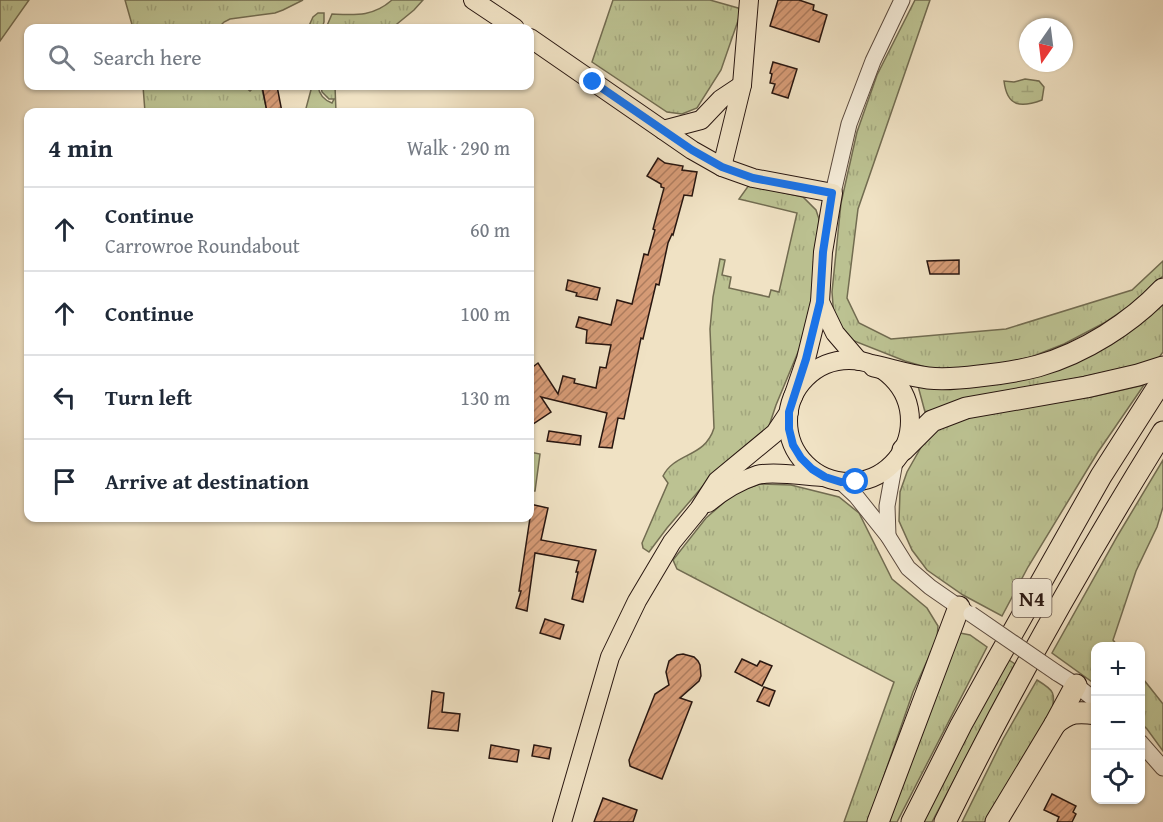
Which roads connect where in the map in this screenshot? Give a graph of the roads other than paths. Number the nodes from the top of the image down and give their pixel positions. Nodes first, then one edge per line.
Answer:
1 (473, 0) edge
2 (749, 0) edge
3 (902, 0) edge
4 (509, 24) edge
5 (534, 41) edge
6 (742, 85) junction
7 (663, 130) junction
8 (722, 167) junction
9 (832, 193) junction
10 (1163, 289) edge
11 (820, 302) junction
12 (867, 363) junction
13 (1163, 367) edge
14 (1163, 379) edge
15 (791, 404) junction
16 (1163, 432) edge
17 (899, 456) junction
18 (833, 480) junction
19 (699, 509) junction
20 (888, 536) junction
21 (964, 611) junction
22 (1076, 685) junction
23 (1091, 698) edge
24 (1091, 713) edge
25 (1055, 724) junction
26 (1145, 748) edge
27 (1163, 768) edge
28 (562, 822) edge
29 (878, 822) edge
30 (912, 822) edge
31 (945, 822) edge
32 (996, 822) edge

1 - 4 main road
2 - 6 main road
3 - 9 street
5 - 7 main road
6 - 7 main road
6 - 8 main road
7 - 8 main road
8 - 9 main road
9 - 11 main road
10 - 12 highway
11 - 12 main road
11 - 15 main road
12 - 15 main road
12 - 17 main road
13 - 17 highway
14 - 30 highway, N4
15 - 18 main road
15 - 19 main road
16 - 31 highway, N4
17 - 18 main road
17 - 20 street
18 - 19 main road
18 - 20 street
19 - 28 main road
20 - 21 street
21 - 22 street, bridge
21 - 29 highway
22 - 23 street
22 - 25 highway
24 - 25 highway
25 - 32 highway
26 - 27 street

